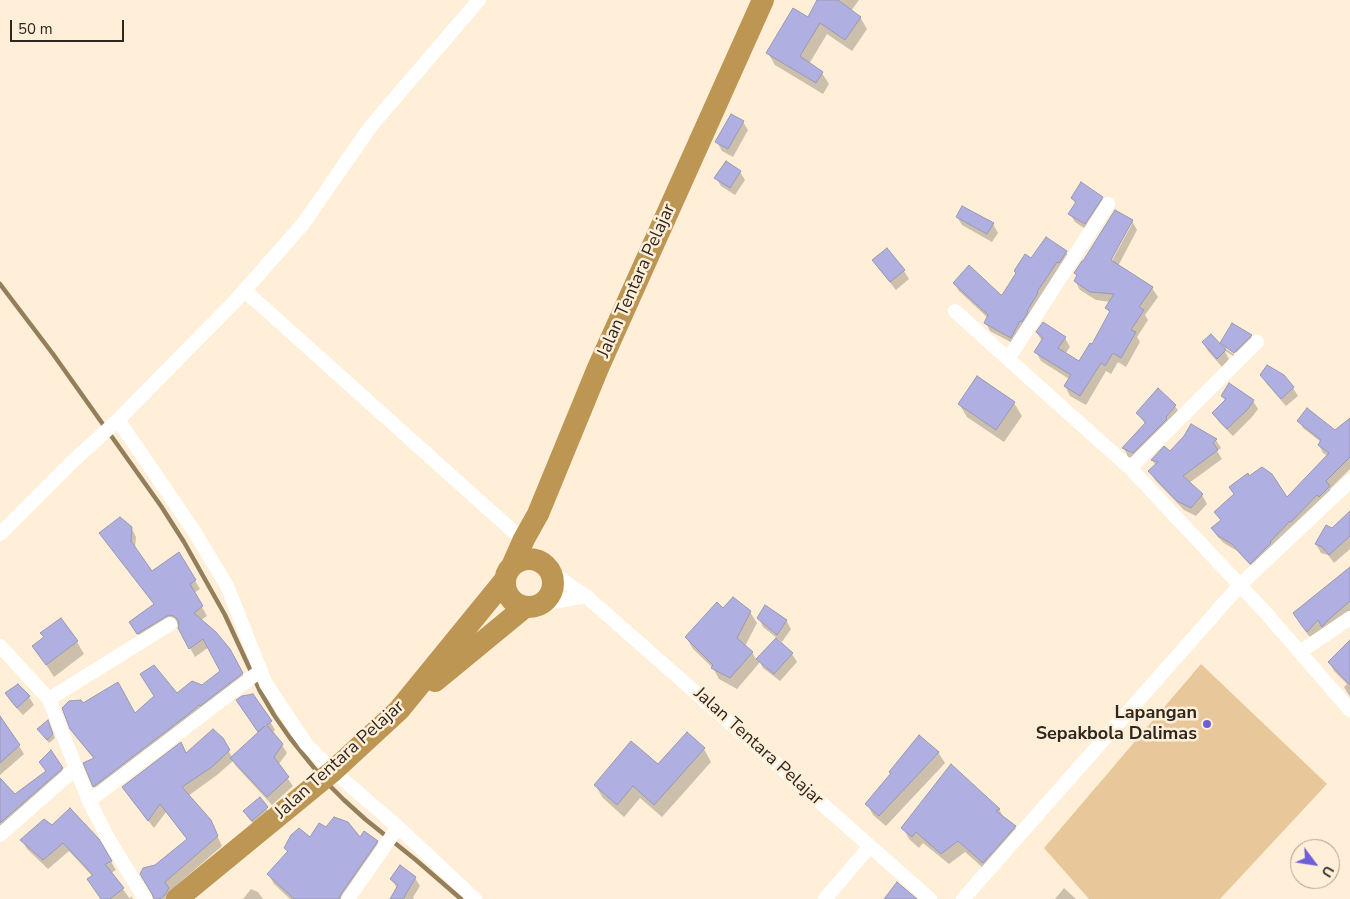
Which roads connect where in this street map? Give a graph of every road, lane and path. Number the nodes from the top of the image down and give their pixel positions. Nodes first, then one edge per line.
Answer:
1 (480, 0) edge
2 (764, 0) edge
3 (1108, 204) dead end
4 (244, 290) junction
5 (955, 311) dead end
6 (1257, 342) dead end
7 (1008, 359) junction
8 (114, 423) junction
9 (1130, 468) junction
10 (1350, 481) edge
11 (538, 514) junction
12 (0, 534) edge
13 (524, 541) junction
14 (546, 565) junction
15 (509, 572) junction
16 (1240, 585) junction
17 (586, 596) junction
18 (533, 606) junction
19 (1350, 618) edge
20 (170, 624) dead end
21 (0, 646) edge
22 (1300, 652) junction
23 (258, 672) junction
24 (49, 699) junction
25 (398, 710) junction
26 (1350, 710) edge
27 (76, 768) junction
28 (327, 775) junction
29 (89, 802) junction
30 (395, 831) junction
31 (0, 835) edge
32 (870, 846) junction
33 (145, 899) edge
34 (177, 899) edge
35 (348, 899) edge
36 (475, 899) edge
37 (825, 899) edge
38 (930, 899) edge
39 (962, 899) edge

1 - 4 street
2 - 11 highway, Jalan Tentara Pelajar
3 - 7 street
4 - 8 street
4 - 13 street
5 - 7 street
6 - 9 street
7 - 9 street
8 - 12 street
8 - 23 street
9 - 16 street
10 - 16 street
11 - 13 highway, Jalan Tentara Pelajar
11 - 14 highway
13 - 15 highway, Jalan Tentara Pelajar
14 - 15 highway
14 - 17 street, Jalan Tentara Pelajar
14 - 18 highway
15 - 18 highway
15 - 25 highway, Jalan Tentara Pelajar
16 - 22 street
16 - 39 street
17 - 18 street
17 - 32 street, Jalan Tentara Pelajar
18 - 25 highway
19 - 22 street
20 - 24 street
21 - 24 street
22 - 26 street
23 - 28 street
23 - 29 street
24 - 27 street
25 - 28 highway, Jalan Tentara Pelajar
27 - 29 street
27 - 31 street
28 - 30 street
28 - 34 highway, Jalan Tentara Pelajar
29 - 33 street
30 - 35 street
30 - 36 street
32 - 37 street
32 - 38 street, Jalan Tentara Pelajar

